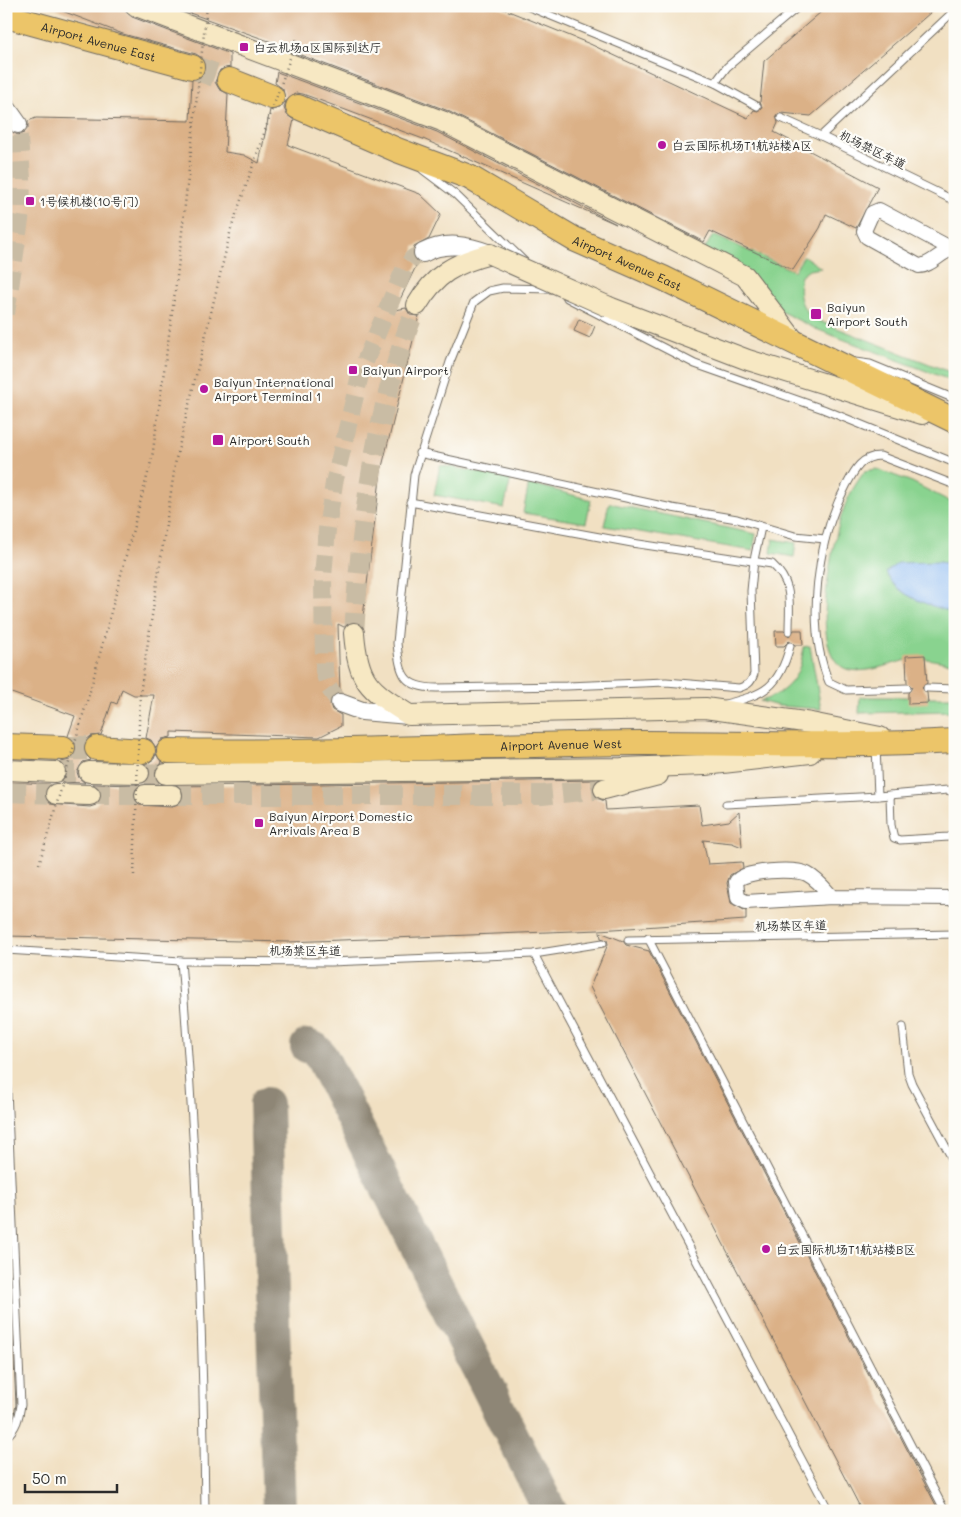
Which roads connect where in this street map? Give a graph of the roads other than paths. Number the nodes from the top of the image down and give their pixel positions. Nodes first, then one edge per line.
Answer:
1 (136, 6) edge
2 (528, 6) edge
3 (799, 6) edge
4 (955, 10) edge
5 (6, 16) edge
6 (192, 67) tunnel mouth
7 (229, 80) tunnel mouth
8 (715, 83) junction
9 (272, 96) dead end
10 (758, 106) dead end
11 (6, 107) edge
12 (298, 107) dead end
13 (781, 118) dead end
14 (11, 124) tunnel mouth
15 (821, 136) junction
16 (397, 150) junction
17 (955, 201) edge
18 (954, 248) edge
19 (423, 252) tunnel mouth
20 (490, 254) junction
21 (555, 290) junction
22 (416, 305) tunnel mouth
23 (809, 351) junction
24 (955, 399) edge
25 (955, 423) edge
26 (419, 453) junction
27 (955, 463) edge
28 (955, 485) edge
29 (410, 502) junction
30 (761, 527) junction
31 (825, 539) junction
32 (754, 560) junction
33 (789, 631) dead end
34 (354, 633) tunnel mouth
35 (790, 646) dead end
36 (907, 688) dead end
37 (927, 688) dead end
38 (955, 689) edge
39 (340, 703) tunnel mouth
40 (705, 708) junction
41 (409, 715) junction
42 (955, 740) edge
43 (909, 743) junction
44 (876, 745) junction
45 (6, 746) edge
46 (63, 748) tunnel mouth
47 (97, 748) tunnel mouth
48 (141, 762) joint
49 (167, 762) joint
50 (705, 765) junction
51 (6, 770) edge
52 (55, 772) tunnel mouth
53 (89, 772) tunnel mouth
54 (604, 789) tunnel mouth
55 (955, 793) edge
56 (56, 794) tunnel mouth
57 (90, 795) tunnel mouth
58 (145, 795) tunnel mouth
59 (172, 795) tunnel mouth
60 (890, 795) junction
61 (878, 796) junction
62 (726, 804) dead end
63 (955, 834) edge
64 (832, 897) junction
65 (955, 898) edge
66 (955, 934) edge
67 (648, 938) junction
68 (628, 940) dead end
69 (603, 943) dead end
70 (6, 950) edge
71 (534, 954) junction
72 (181, 961) junction
73 (903, 1027) dead end
74 (6, 1067) edge
75 (955, 1164) edge
76 (6, 1437) edge
77 (204, 1511) edge
78 (829, 1511) edge
79 (946, 1511) edge

1 - 23 main road
2 - 8 lane
3 - 8 lane
4 - 15 lane
5 - 6 highway, Airport Avenue East
7 - 9 highway
8 - 10 lane
11 - 14 street
12 - 16 highway, Airport Avenue East
13 - 15 lane, 机场禁区车道
15 - 17 lane, 机场禁区车道
16 - 21 lane
16 - 23 highway, Airport Avenue East
18 - 18 street
19 - 20 street
20 - 22 main road
20 - 25 main road, bridge
21 - 26 lane
21 - 27 lane
23 - 24 lane
23 - 25 highway, Airport Avenue East
26 - 29 lane
26 - 30 lane
28 - 31 lane
29 - 32 lane
29 - 32 lane
30 - 31 lane
30 - 32 lane
31 - 36 lane
32 - 33 lane
34 - 41 main road
35 - 40 lane
37 - 38 lane
39 - 41 street
40 - 41 main road
40 - 43 main road
42 - 43 highway, Airport Avenue West
43 - 44 highway, Airport Avenue West
44 - 49 highway, Airport Avenue West
44 - 50 main road
44 - 61 lane
45 - 46 highway
47 - 48 highway
48 - 53 main road
49 - 50 main road
50 - 54 main road
51 - 52 main road
55 - 60 lane
56 - 57 main road
58 - 59 main road
60 - 61 lane
60 - 63 lane
61 - 62 lane
64 - 64 street
64 - 65 street
66 - 67 lane, 机场禁区车道
67 - 68 lane, 机场禁区车道
67 - 79 lane
69 - 71 lane, 机场禁区车道
70 - 72 lane, 机场禁区车道
71 - 72 lane, 机场禁区车道
71 - 78 lane
72 - 77 lane
73 - 75 lane
74 - 76 lane

